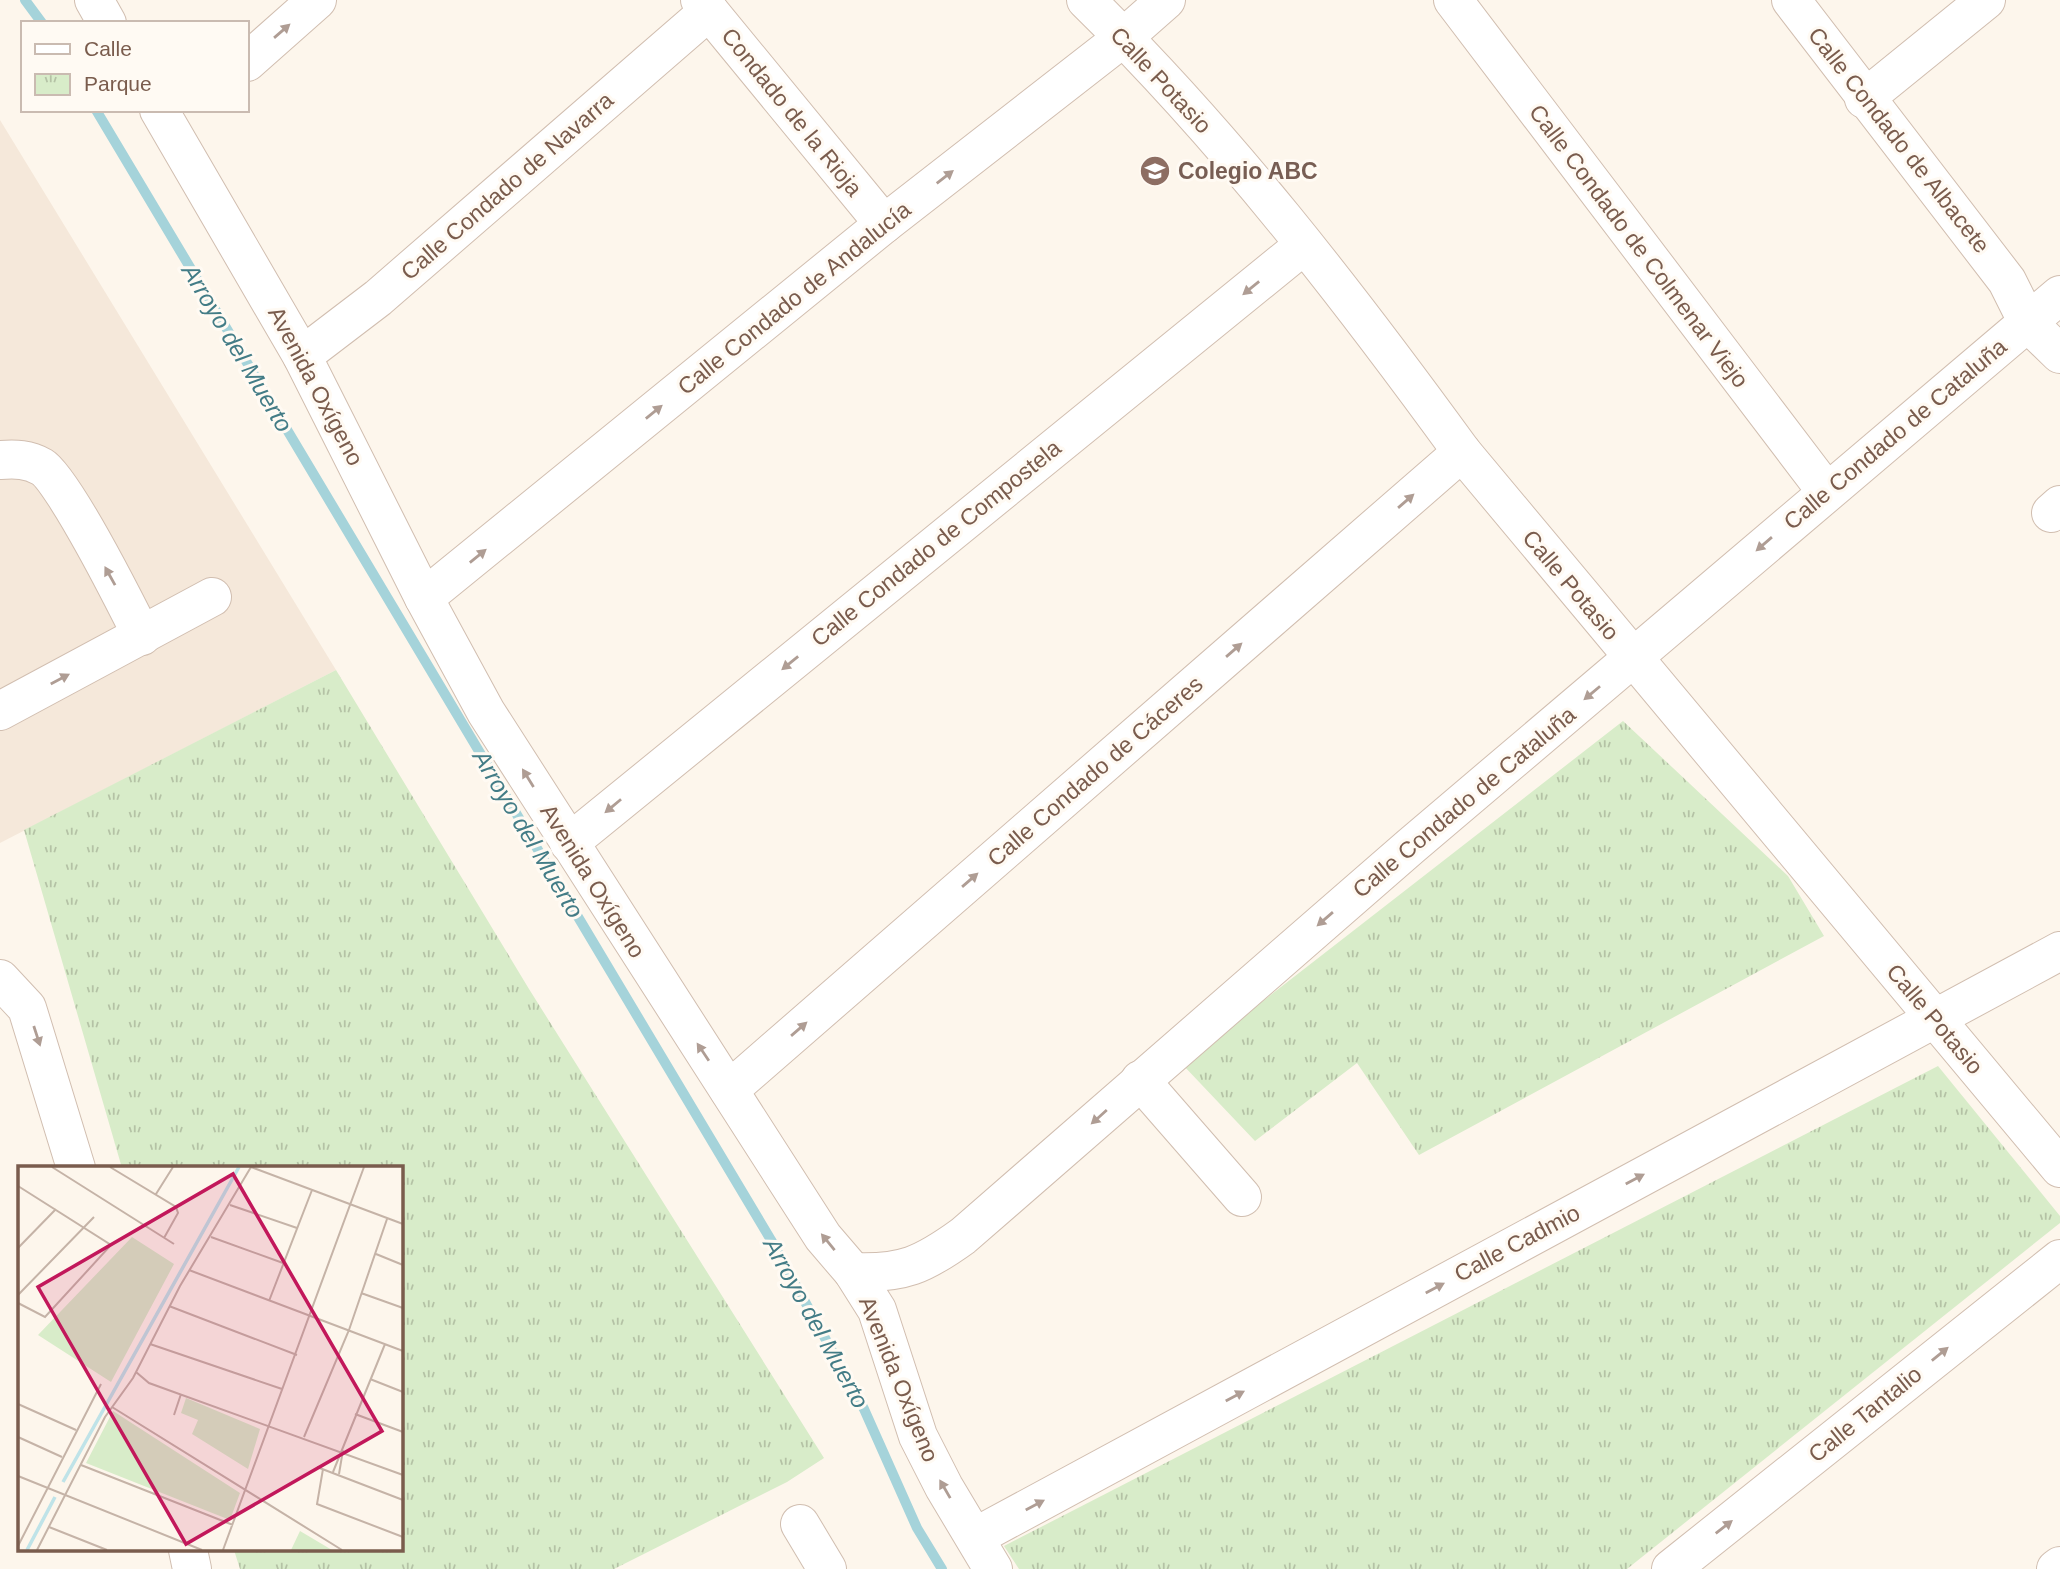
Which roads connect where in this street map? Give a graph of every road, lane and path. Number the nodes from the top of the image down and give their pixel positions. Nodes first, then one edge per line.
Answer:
1 (94, 0) edge
2 (317, 0) edge
3 (1086, 0) edge
4 (1166, 0) edge
5 (1453, 0) edge
6 (1791, 0) edge
7 (1986, 0) edge
8 (704, 6) edge
9 (106, 21) edge
10 (1124, 37) junction
11 (248, 61) edge
12 (1864, 99) junction
13 (174, 116) edge
14 (884, 224) junction
15 (1304, 245) junction
16 (2050, 307) edge
17 (2060, 354) edge
18 (302, 356) junction
19 (1462, 452) junction
20 (0, 460) edge
21 (1826, 491) junction
22 (212, 597) dead end
23 (424, 598) junction
24 (142, 636) junction
25 (1632, 659) junction
26 (0, 711) edge
27 (569, 843) junction
28 (2060, 951) edge
29 (0, 979) edge
30 (1934, 1017) junction
31 (1140, 1080) junction
32 (729, 1090) junction
33 (75, 1166) edge
34 (2060, 1168) edge
35 (1242, 1197) dead end
36 (2060, 1259) edge
37 (853, 1272) junction
38 (800, 1524) dead end
39 (984, 1553) edge
40 (827, 1569) edge
41 (1671, 1569) edge

1 - 9 street
11 -> 2 street
3 - 10 street, Calle Potasio
4 - 10 street, Calle Condado de Andalucía
5 - 21 street, Calle Condado de Colmenar Viejo
6 - 12 street, Calle Condado de Albacete
7 - 12 street
8 - 14 street, Condado de la Rioja
8 - 18 street, Calle Condado de Navarra
14 -> 10 street, Calle Condado de Andalucía
10 - 15 street, Calle Potasio
12 - 16 street, Calle Condado de Albacete
13 - 18 street, Avenida Oxígeno
23 -> 14 street, Calle Condado de Andalucía
15 - 19 street, Calle Potasio
15 -> 27 street, Calle Condado de Compostela
16 - 17 street
16 - 21 street, Calle Condado de Cataluña
18 - 23 street, Avenida Oxígeno
19 - 25 street, Calle Potasio
32 -> 19 street, Calle Condado de Cáceres
24 -> 20 street
21 -> 25 street, Calle Condado de Cataluña
22 - 24 street
27 -> 23 street, Avenida Oxígeno
26 -> 24 street
25 - 30 street, Calle Potasio
25 -> 31 street, Calle Condado de Cataluña
32 -> 27 street, Avenida Oxígeno
28 - 30 street, Calle Cadmio
29 -> 33 street
30 - 34 street, Calle Potasio
39 -> 30 street, Calle Cadmio
31 - 35 street
31 -> 37 street, Calle Condado de Cataluña
37 -> 32 street, Avenida Oxígeno
41 -> 36 street, Calle Tantalio
39 -> 37 street, Avenida Oxígeno
38 - 40 street

